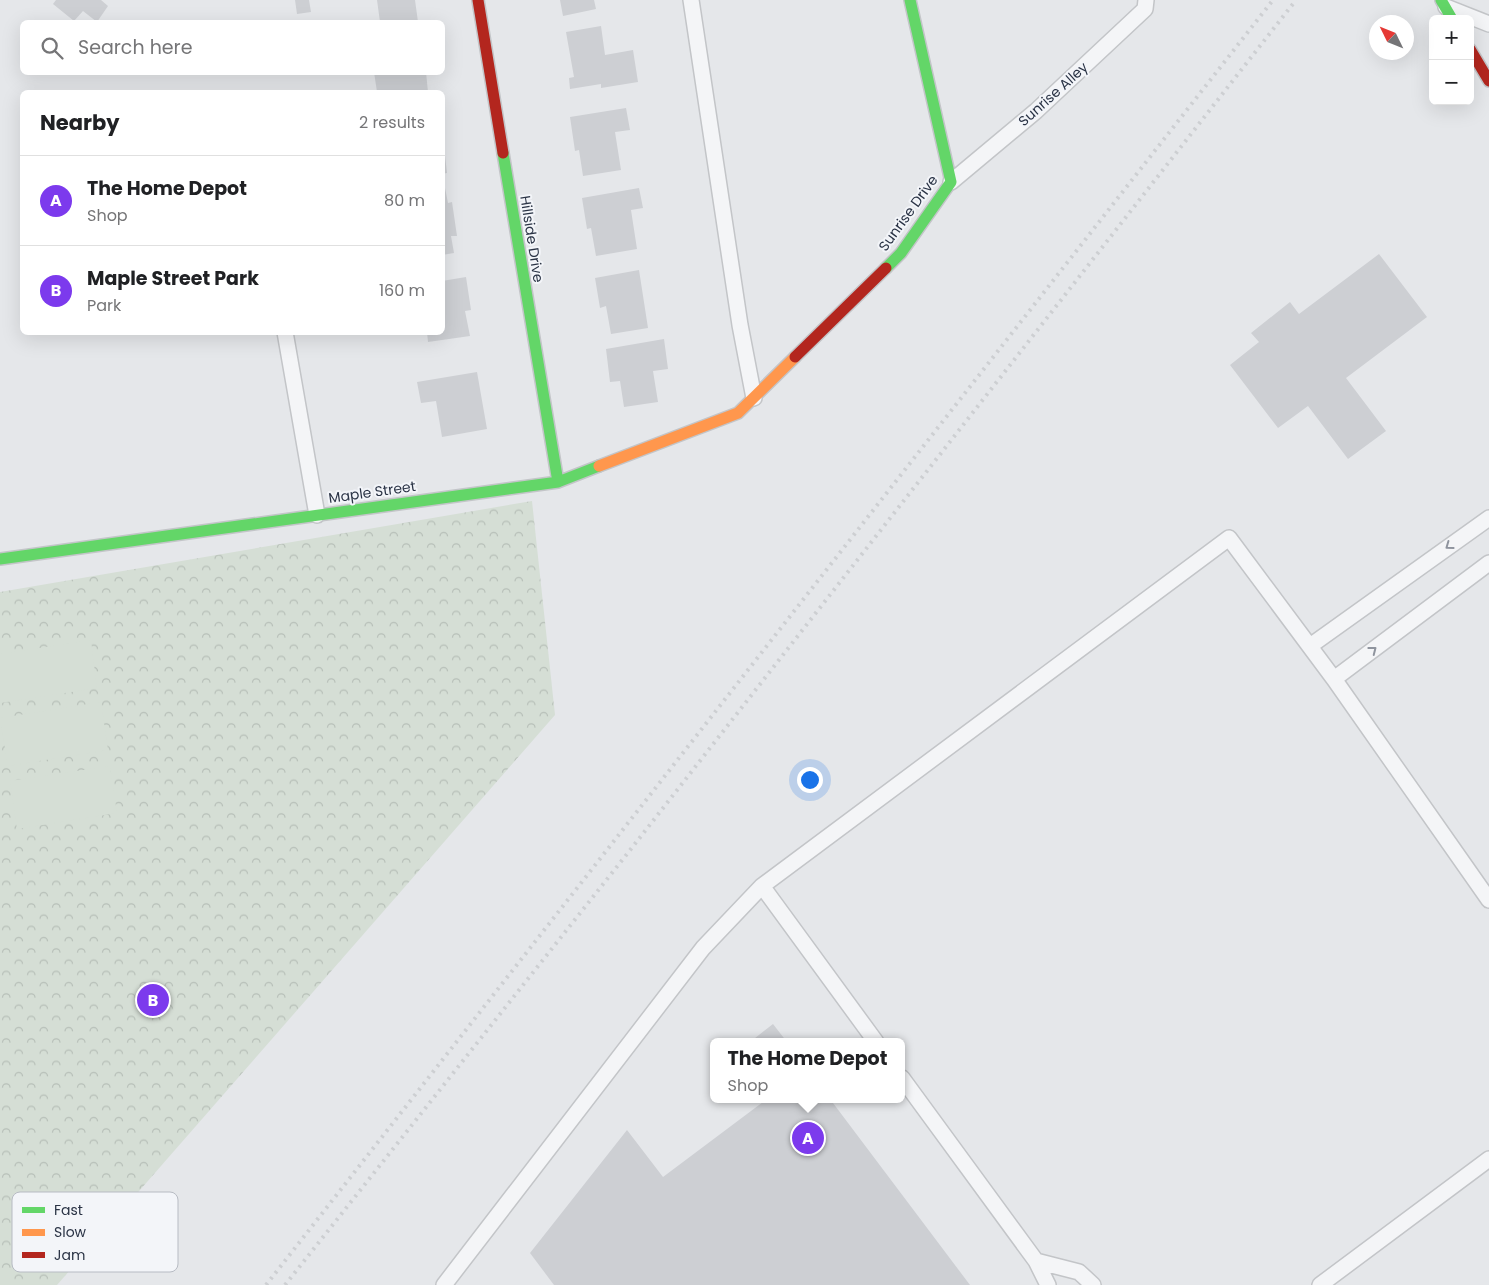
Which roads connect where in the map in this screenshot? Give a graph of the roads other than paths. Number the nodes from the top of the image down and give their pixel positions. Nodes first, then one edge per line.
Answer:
1 (478, 0) edge
2 (691, 0) edge
3 (910, 0) edge
4 (1146, 0) edge
5 (1446, 9) edge
6 (1489, 24) edge
7 (1474, 56) edge
8 (1489, 81) edge
9 (950, 182) junction
10 (286, 335) edge
11 (754, 398) junction
12 (738, 413) joint
13 (558, 482) junction
14 (316, 515) junction
15 (1489, 518) edge
16 (0, 559) edge
17 (1489, 563) edge
18 (1310, 646) junction
19 (1334, 680) junction
20 (762, 886) junction
21 (1489, 900) edge
22 (873, 1038) edge
23 (905, 1082) edge
24 (1489, 1159) edge
25 (1036, 1261) junction
26 (444, 1285) edge
27 (1048, 1285) edge
28 (1093, 1285) edge
29 (1320, 1285) edge

1 - 13 street, Hillside Drive
2 - 11 lane
3 - 9 street, Sunrise Drive
4 - 9 lane, Sunrise Alley
5 - 6 lane
7 - 8 street
9 - 11 street, Sunrise Drive
10 - 14 lane
11 - 12 street, Sunrise Drive
12 - 13 street, Maple Street
13 - 14 street, Maple Street
14 - 16 street, Maple Street
15 -> 18 lane
19 -> 17 lane
18 - 19 lane
18 - 20 lane
19 - 21 lane
20 - 22 lane
20 - 26 lane
23 - 25 lane
24 - 29 lane
25 - 27 lane
25 - 28 lane

